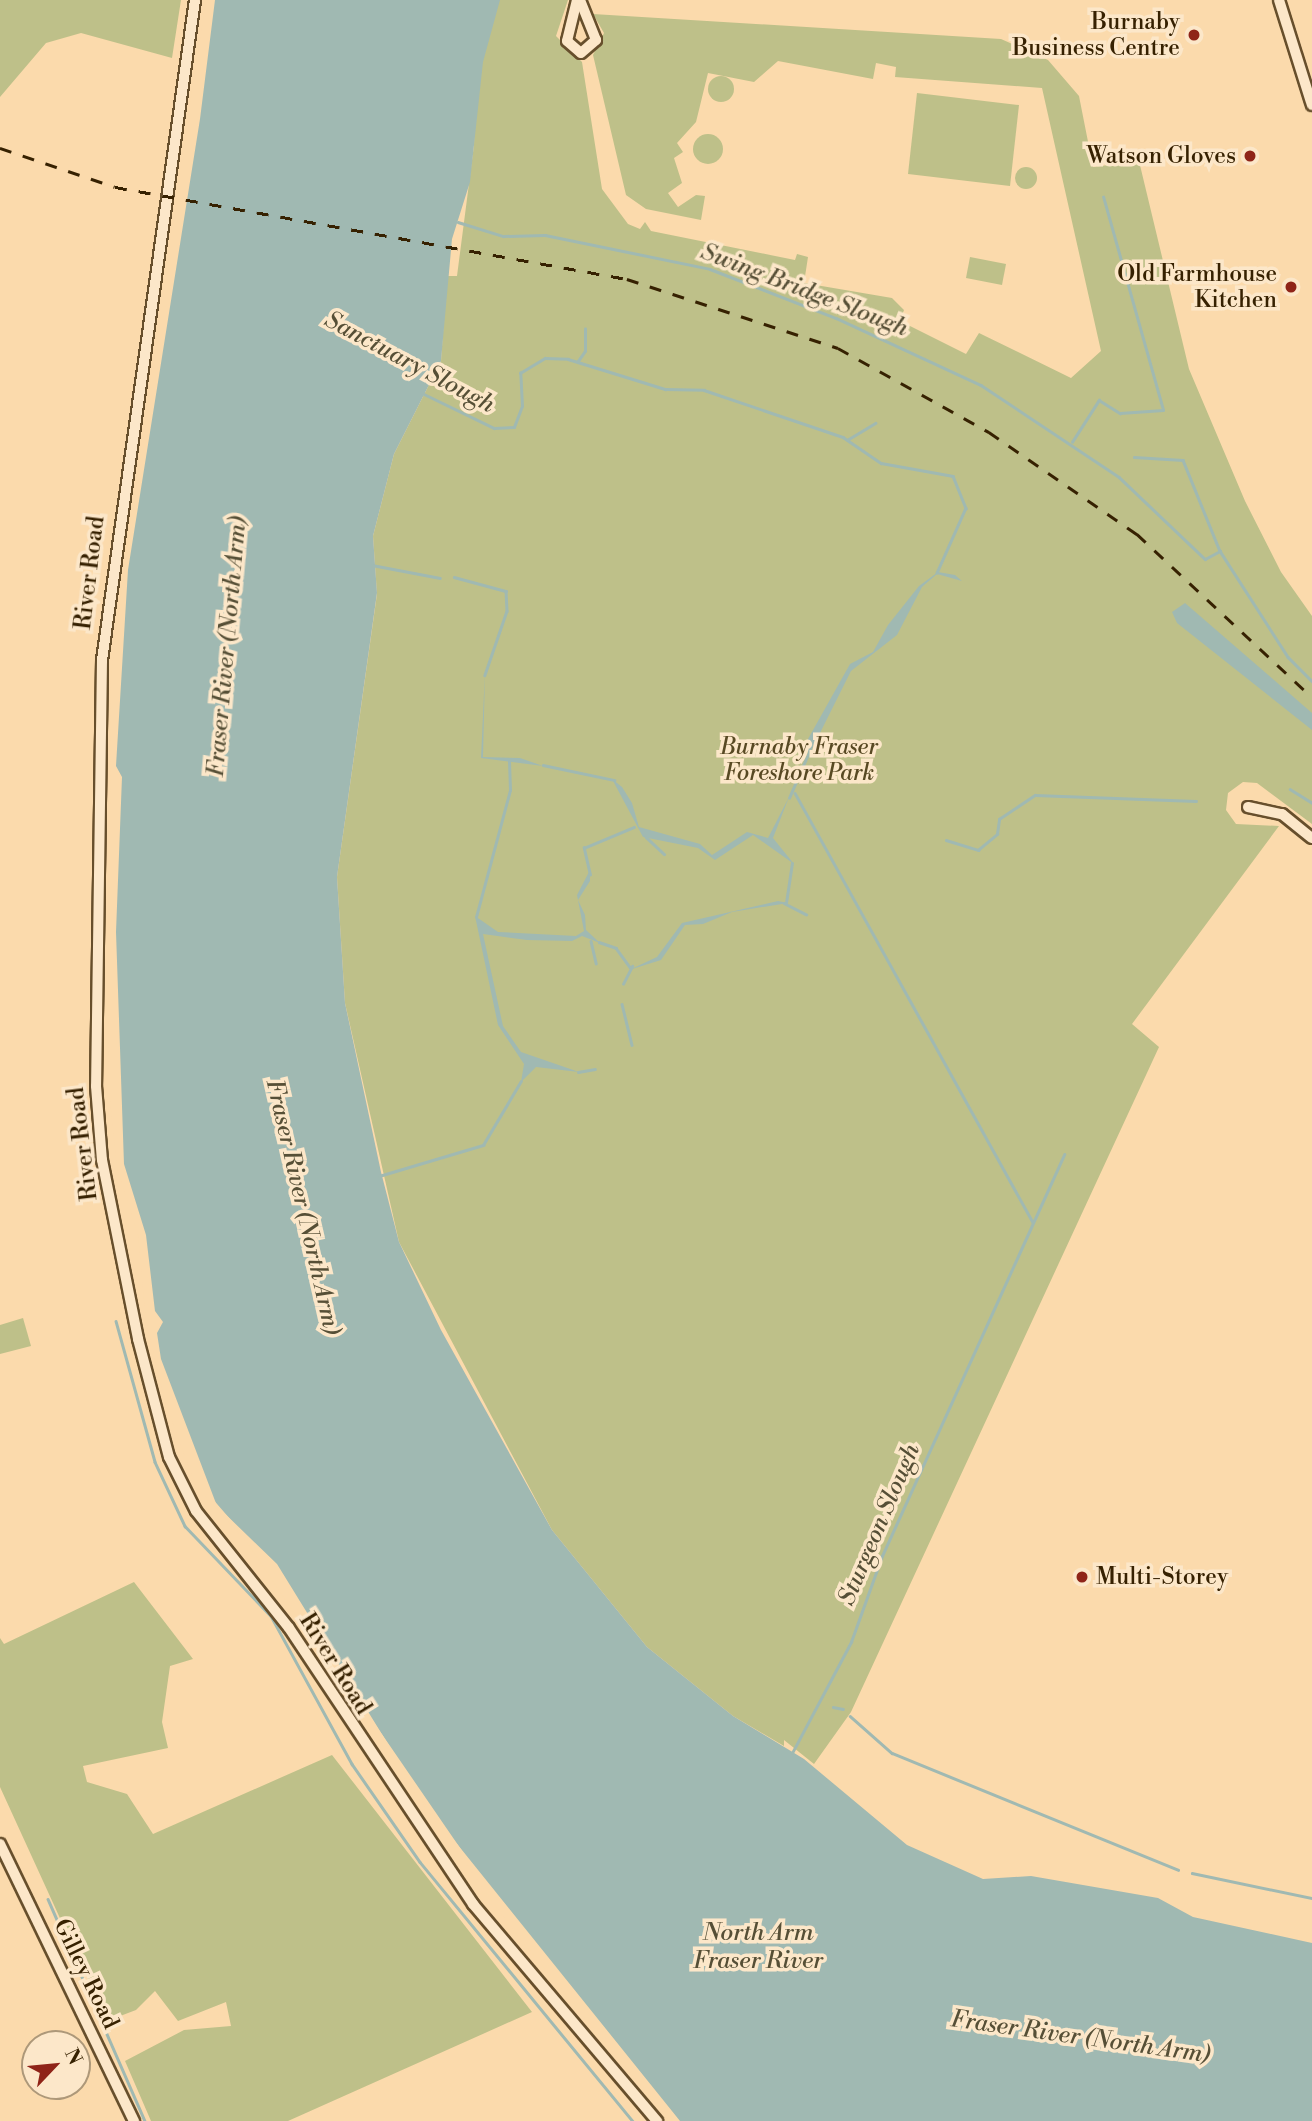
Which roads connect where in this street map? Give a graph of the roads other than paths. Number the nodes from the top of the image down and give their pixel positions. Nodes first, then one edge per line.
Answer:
1 (195, 0) edge
2 (1279, 0) edge
3 (1312, 104) edge
4 (1248, 807) dead end
5 (1312, 838) edge
6 (0, 1844) edge
7 (135, 2121) edge
8 (657, 2121) edge

1 - 8 street, River Road
2 - 3 street
4 - 5 street
6 - 7 street, Gilley Road

